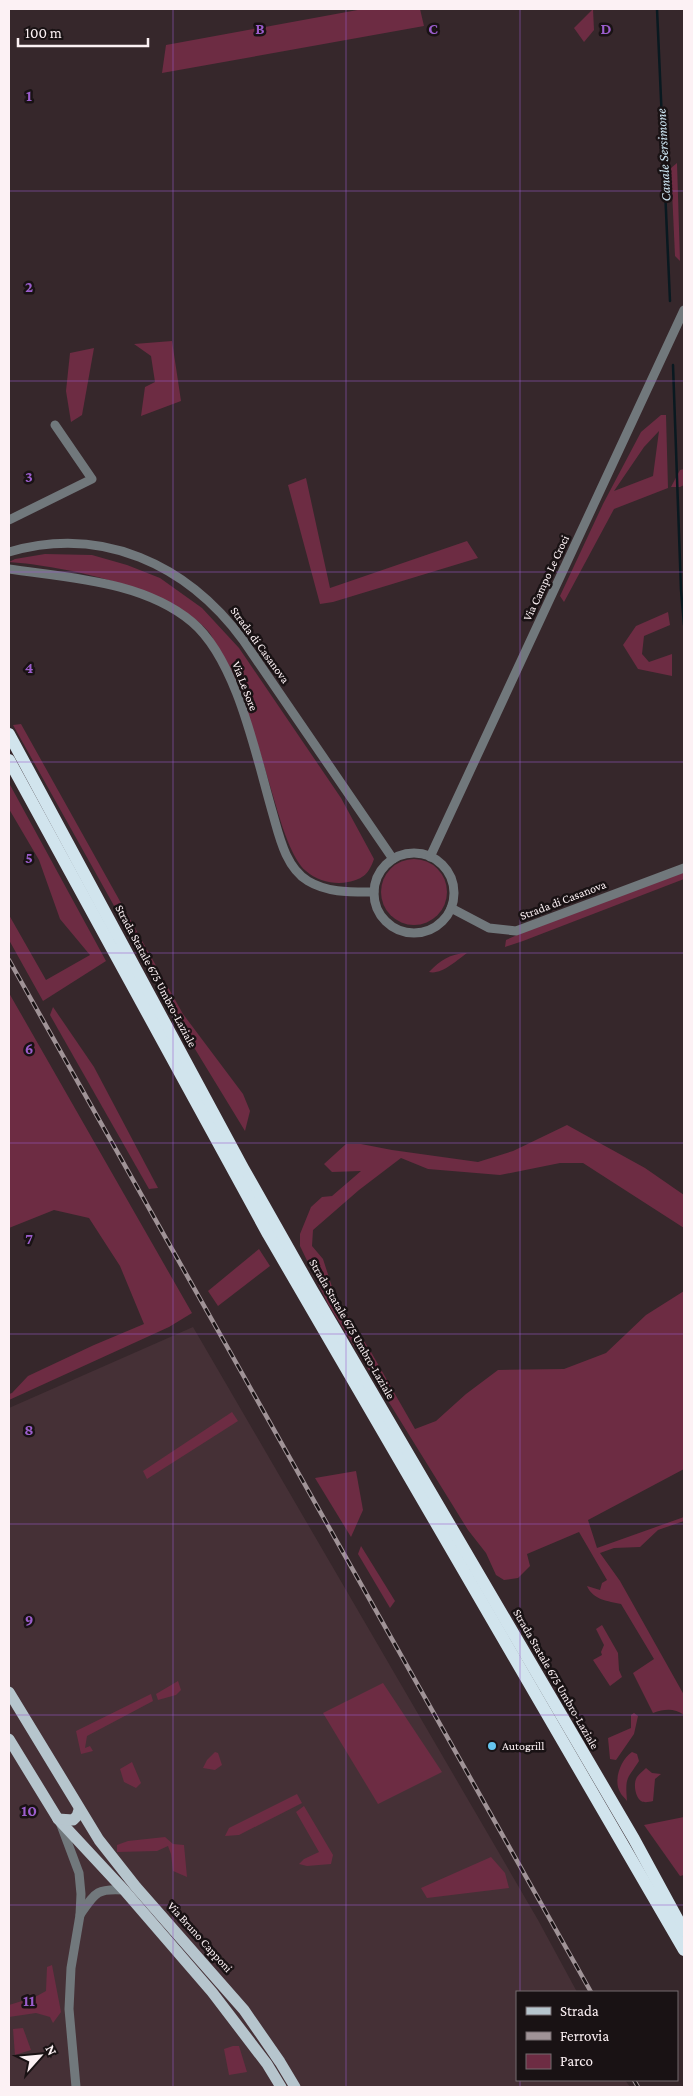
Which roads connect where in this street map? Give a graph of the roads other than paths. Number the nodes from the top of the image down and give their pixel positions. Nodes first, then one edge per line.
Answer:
1 (684, 310) edge
2 (55, 425) dead end
3 (9, 520) edge
4 (9, 552) edge
5 (9, 568) edge
6 (9, 734) edge
7 (9, 760) edge
8 (430, 857) junction
9 (393, 859) junction
10 (684, 868) edge
11 (374, 892) junction
12 (451, 908) junction
13 (9, 1692) edge
14 (9, 1739) edge
15 (80, 1810) junction
16 (58, 1819) junction
17 (124, 1890) junction
18 (80, 1915) junction
19 (684, 1931) edge
20 (684, 1950) edge
21 (76, 2087) edge
22 (281, 2087) edge
23 (295, 2087) edge

1 - 8 street, Via Campo Le Croci
2 - 3 street
4 - 9 street, Strada di Casanova
5 - 11 street, Via Le Sore
6 - 19 highway, Strada Statale 675 Umbro-Laziale
7 - 20 highway, Strada Statale 675 Umbro-Laziale
8 - 9 street
8 - 12 street
9 - 11 street
10 - 12 street, Strada di Casanova
11 - 12 street
13 - 15 main road, Via Bruno Capponi
14 - 16 main road
15 - 16 main road
15 - 23 main road, Via Bruno Capponi
16 - 17 main road
16 - 18 street
17 - 18 street
17 - 22 main road
18 - 21 street

